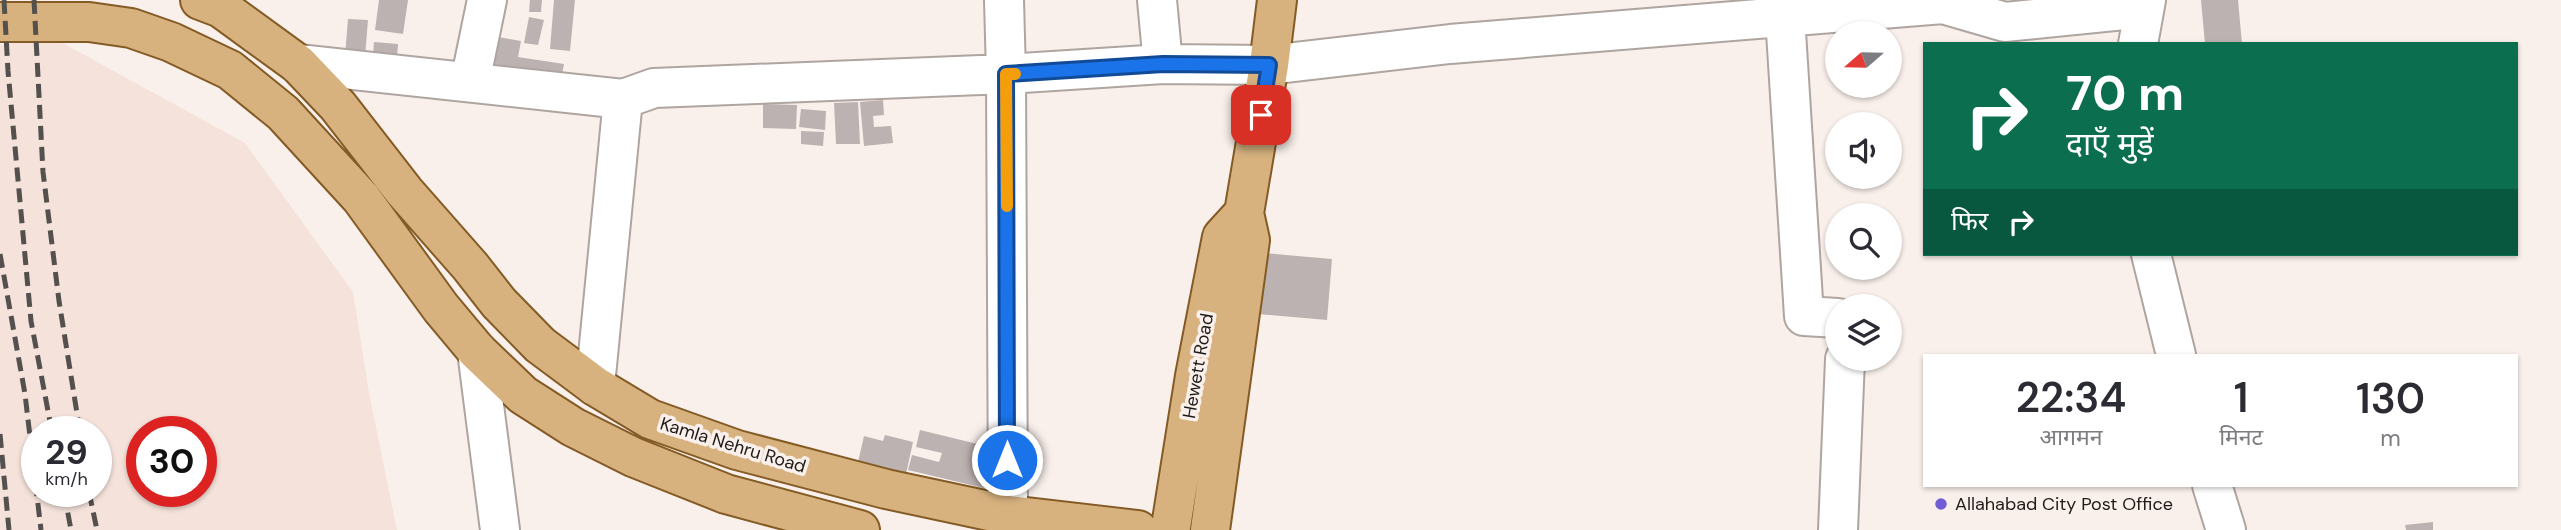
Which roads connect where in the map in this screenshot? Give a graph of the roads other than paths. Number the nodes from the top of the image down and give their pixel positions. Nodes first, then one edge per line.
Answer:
1 (487, 0) edge
2 (1004, 0) edge
3 (1157, 0) edge
4 (1277, 0) edge
5 (215, 3) edge
6 (1785, 16) junction
7 (2143, 17) edge
8 (0, 22) edge
9 (298, 64) junction
10 (1163, 64) junction
11 (1269, 65) junction
12 (1006, 74) junction
13 (470, 82) junction
14 (623, 99) junction
15 (1244, 213) junction
16 (2151, 256) edge
17 (1825, 317) edge
18 (478, 351) junction
19 (2176, 354) edge
20 (1845, 371) edge
21 (595, 386) junction
22 (2213, 487) edge
23 (1008, 515) junction
24 (1167, 529) edge
25 (500, 530) edge
26 (860, 530) edge
27 (1210, 530) edge
28 (1838, 530) edge
29 (2227, 530) edge

1 - 13 street
2 - 12 street
3 - 10 street
4 - 11 main road, Hewett Road
5 - 9 main road, Kamla Nehru Road
6 - 7 street
6 - 11 street
6 - 17 street
8 - 18 main road
9 - 13 street
9 - 21 main road, Kamla Nehru Road
10 - 11 street
10 - 12 street
11 - 15 main road, Hewett Road
12 - 14 street
12 - 23 street
13 - 14 street
14 - 21 street
15 - 24 main road, Hewett Road
15 - 27 main road, Hewett Road
16 - 19 street
18 - 25 street
18 - 26 main road
20 - 28 street
21 - 23 main road, Kamla Nehru Road
22 - 29 street
23 - 24 main road, Kamla Nehru Road

